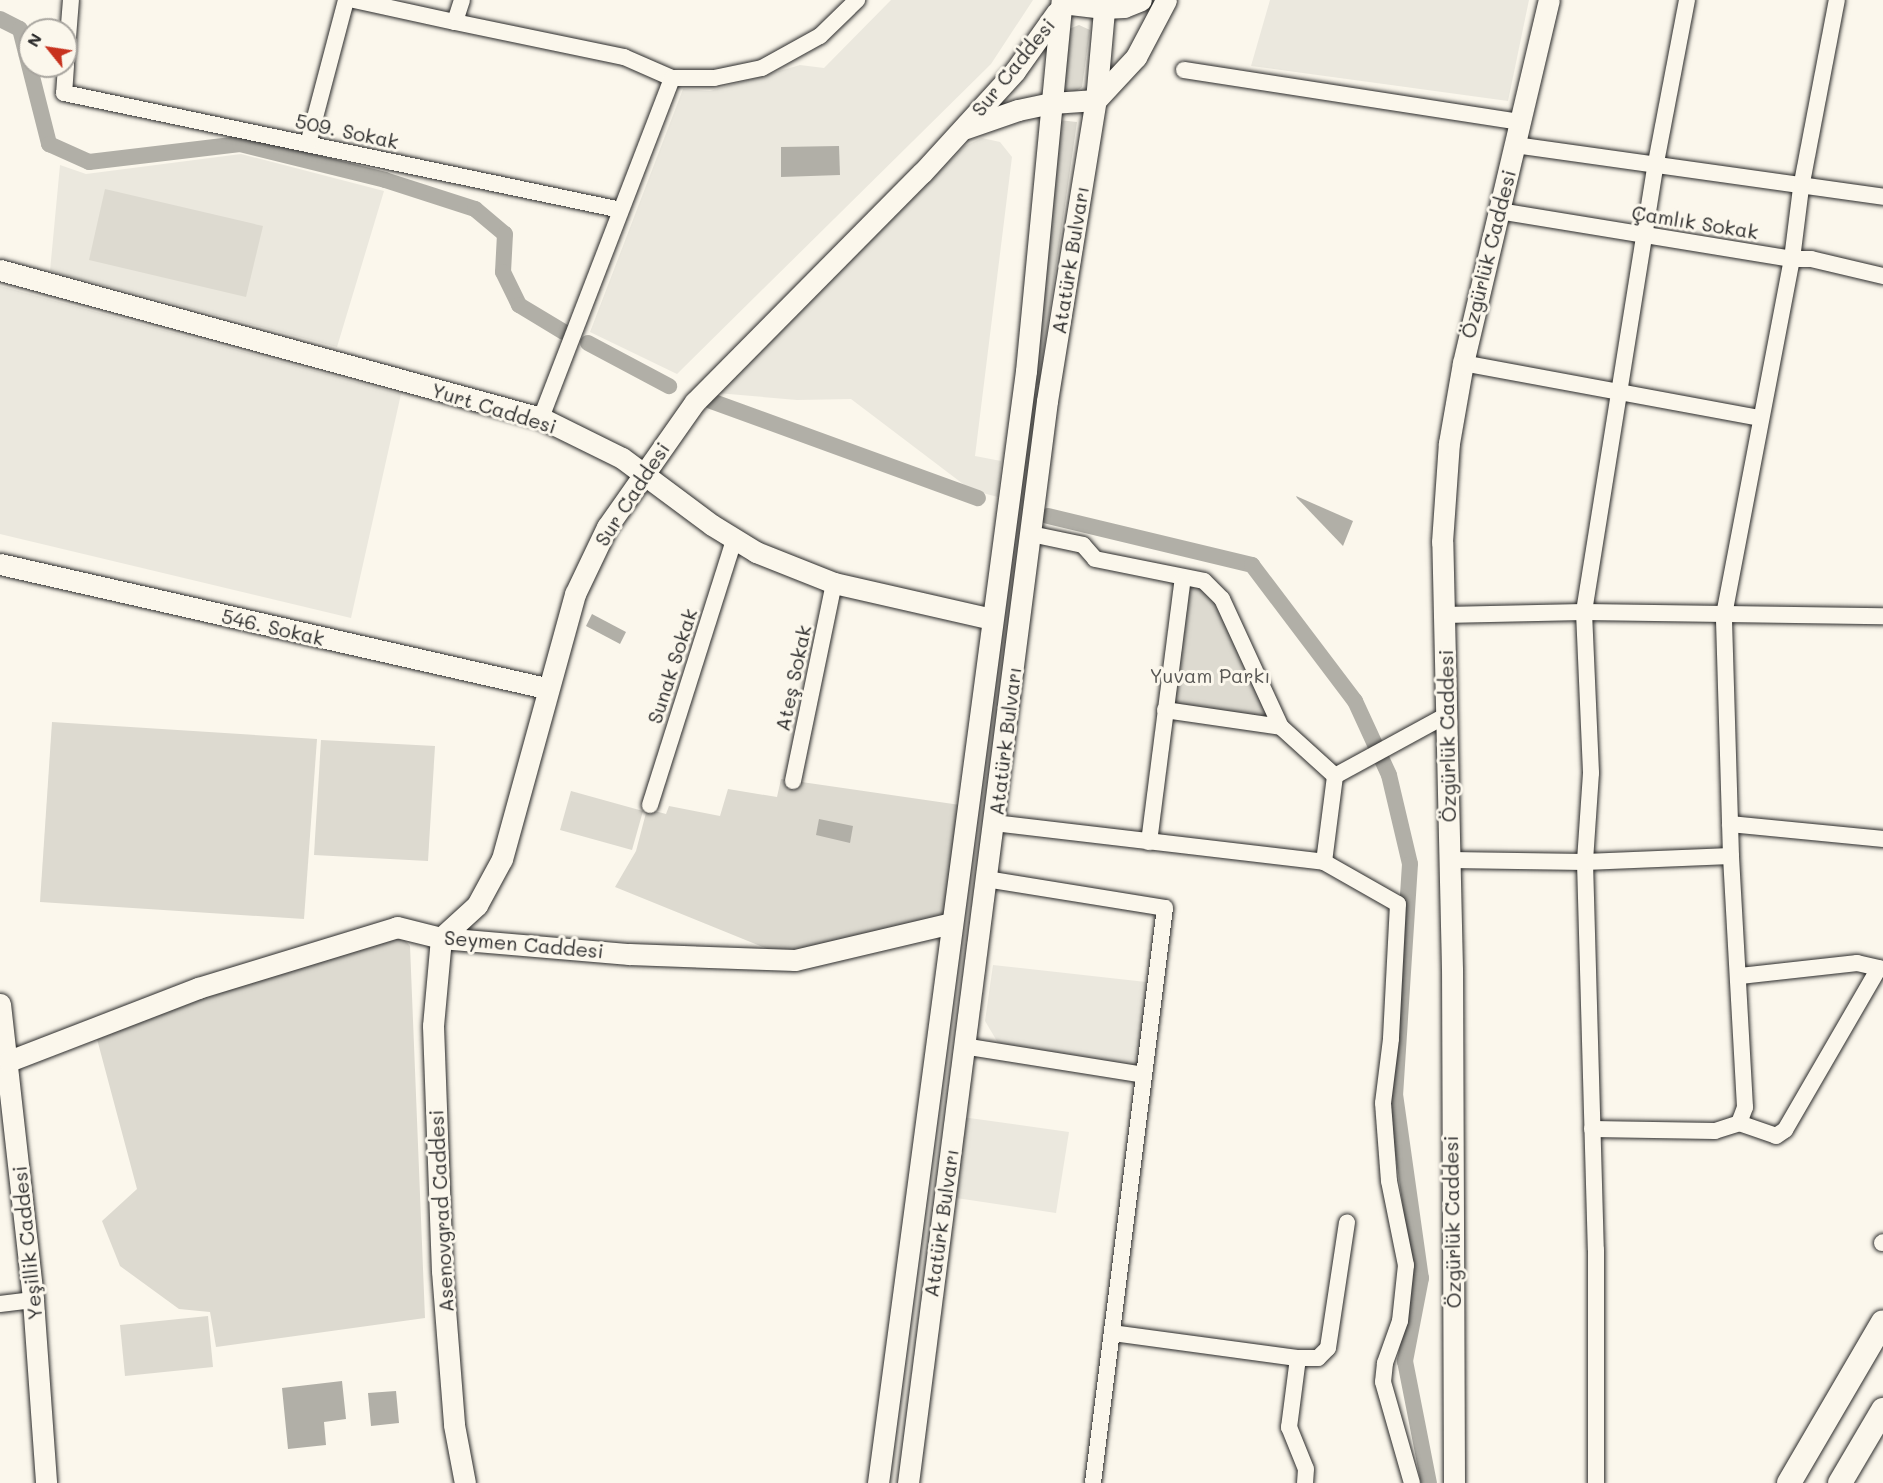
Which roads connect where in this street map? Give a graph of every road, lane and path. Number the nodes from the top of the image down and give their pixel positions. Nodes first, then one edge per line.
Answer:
1 (71, 0) edge
2 (346, 0) edge
3 (354, 0) edge
4 (462, 0) edge
5 (857, 0) edge
6 (1141, 0) edge
7 (1166, 0) edge
8 (1549, 0) edge
9 (1687, 0) edge
10 (1837, 0) edge
11 (1062, 2) edge
12 (1104, 4) edge
13 (70, 18) edge
14 (455, 22) junction
15 (1184, 70) dead end
16 (65, 78) edge
17 (672, 78) junction
18 (1096, 100) junction
19 (1052, 103) junction
20 (1521, 122) junction
21 (962, 130) junction
22 (308, 144) junction
23 (1515, 145) junction
24 (1656, 162) junction
25 (1801, 188) junction
26 (1883, 197) edge
27 (621, 210) junction
28 (1499, 211) junction
29 (1644, 235) junction
30 (1792, 260) junction
31 (0, 270) edge
32 (1883, 276) edge
33 (1462, 363) junction
34 (1619, 392) junction
35 (542, 418) junction
36 (1761, 418) junction
37 (644, 475) junction
38 (1031, 534) junction
39 (734, 540) junction
40 (0, 564) edge
41 (1183, 578) junction
42 (834, 583) junction
43 (1584, 612) junction
44 (1444, 615) junction
45 (1724, 615) junction
46 (1883, 616) edge
47 (992, 619) junction
48 (546, 688) junction
49 (1165, 710) junction
50 (1445, 716) junction
51 (1281, 727) junction
52 (1335, 776) junction
53 (793, 781) dead end
54 (650, 805) dead end
55 (994, 823) junction
56 (1730, 824) junction
57 (1883, 839) edge
58 (1149, 842) junction
59 (1731, 856) junction
60 (1450, 860) junction
61 (1324, 862) junction
62 (1585, 862) junction
63 (986, 879) junction
64 (952, 923) junction
65 (441, 938) junction
66 (1881, 968) edge
67 (1740, 976) junction
68 (0, 1004) edge
69 (963, 1046) junction
70 (4, 1062) edge
71 (1144, 1075) junction
72 (1738, 1123) junction
73 (1593, 1129) junction
74 (1347, 1222) dead end
75 (33, 1300) junction
76 (0, 1304) edge
77 (1883, 1322) edge
78 (1112, 1333) junction
79 (1298, 1358) junction
80 (1883, 1410) edge
81 (46, 1483) edge
82 (465, 1483) edge
83 (878, 1483) edge
84 (908, 1483) edge
85 (1094, 1483) edge
86 (1305, 1483) edge
87 (1412, 1483) edge
88 (1454, 1483) edge
89 (1596, 1483) edge
90 (1789, 1483) edge
91 (1840, 1483) edge

1 - 13 street
2 - 22 street
3 - 14 street
4 - 14 street
5 - 17 street
6 - 12 main road
7 - 18 main road
8 - 20 main road, Özgürlük Caddesi
9 - 24 street
10 - 25 street
11 - 12 main road
11 - 19 main road, Atatürk Bulvarı
11 - 21 main road, Sur Caddesi
12 - 18 main road, Atatürk Bulvarı
14 - 17 street
15 - 20 street
16 - 22 street, 509. Sokak
17 - 27 street
18 - 19 main road
18 - 38 main road, Atatürk Bulvarı
19 - 21 main road, Sur Caddesi
19 - 47 main road, Atatürk Bulvarı
20 - 23 main road, Özgürlük Caddesi
21 - 37 main road, Sur Caddesi
22 - 27 street, 509. Sokak
23 - 24 street
23 - 28 main road, Özgürlük Caddesi
24 - 25 street
24 - 29 street
25 - 26 street
25 - 30 street
27 - 35 street
28 - 29 street, Çamlık Sokak
28 - 33 main road, Özgürlük Caddesi
29 - 30 street, Çamlık Sokak
29 - 34 street
30 - 32 street, Çamlık Sokak
30 - 36 street
31 - 35 main road, Yurt Caddesi
33 - 34 street
33 - 44 main road, Özgürlük Caddesi
34 - 36 street
34 - 43 street
35 - 37 main road, Yurt Caddesi
36 - 45 street
37 - 39 main road, Yurt Caddesi
37 - 48 main road, Sur Caddesi
38 - 41 street
38 - 55 main road, Atatürk Bulvarı
39 - 42 main road, Yurt Caddesi
39 - 54 street, Sunak Sokak
40 - 48 main road, 546. Sokak
41 - 49 street
41 - 51 street
42 - 47 main road, Yurt Caddesi
42 - 53 street, Ateş Sokak
43 - 44 street
43 - 45 street
43 - 62 street
44 - 50 main road, Özgürlük Caddesi
45 - 46 street
45 - 56 street
47 - 64 main road, Atatürk Bulvarı
48 - 65 main road, Sur Caddesi
49 - 51 street
49 - 58 street
50 - 52 street
50 - 60 main road, Özgürlük Caddesi
51 - 52 street
52 - 61 street
55 - 58 street
55 - 63 main road, Atatürk Bulvarı
56 - 57 street
56 - 59 street
58 - 61 street
59 - 62 street
59 - 67 street
60 - 62 street
60 - 88 main road, Özgürlük Caddesi
61 - 87 street
62 - 73 street
63 - 69 main road, Atatürk Bulvarı
63 - 71 street
64 - 65 main road, Seymen Caddesi
64 - 83 main road, Atatürk Bulvarı
65 - 70 main road, Seymen Caddesi
65 - 82 main road, Asenovgrad Caddesi
66 - 67 street
66 - 72 street
67 - 72 street
68 - 70 main road, Yeşillik Caddesi
69 - 71 street
69 - 84 main road, Atatürk Bulvarı
70 - 75 main road, Yeşillik Caddesi
71 - 78 street
72 - 73 street
73 - 89 street
74 - 79 street
75 - 76 street
75 - 81 main road, Yeşillik Caddesi
77 - 90 highway
78 - 79 street
78 - 85 street
79 - 86 street
80 - 91 highway

